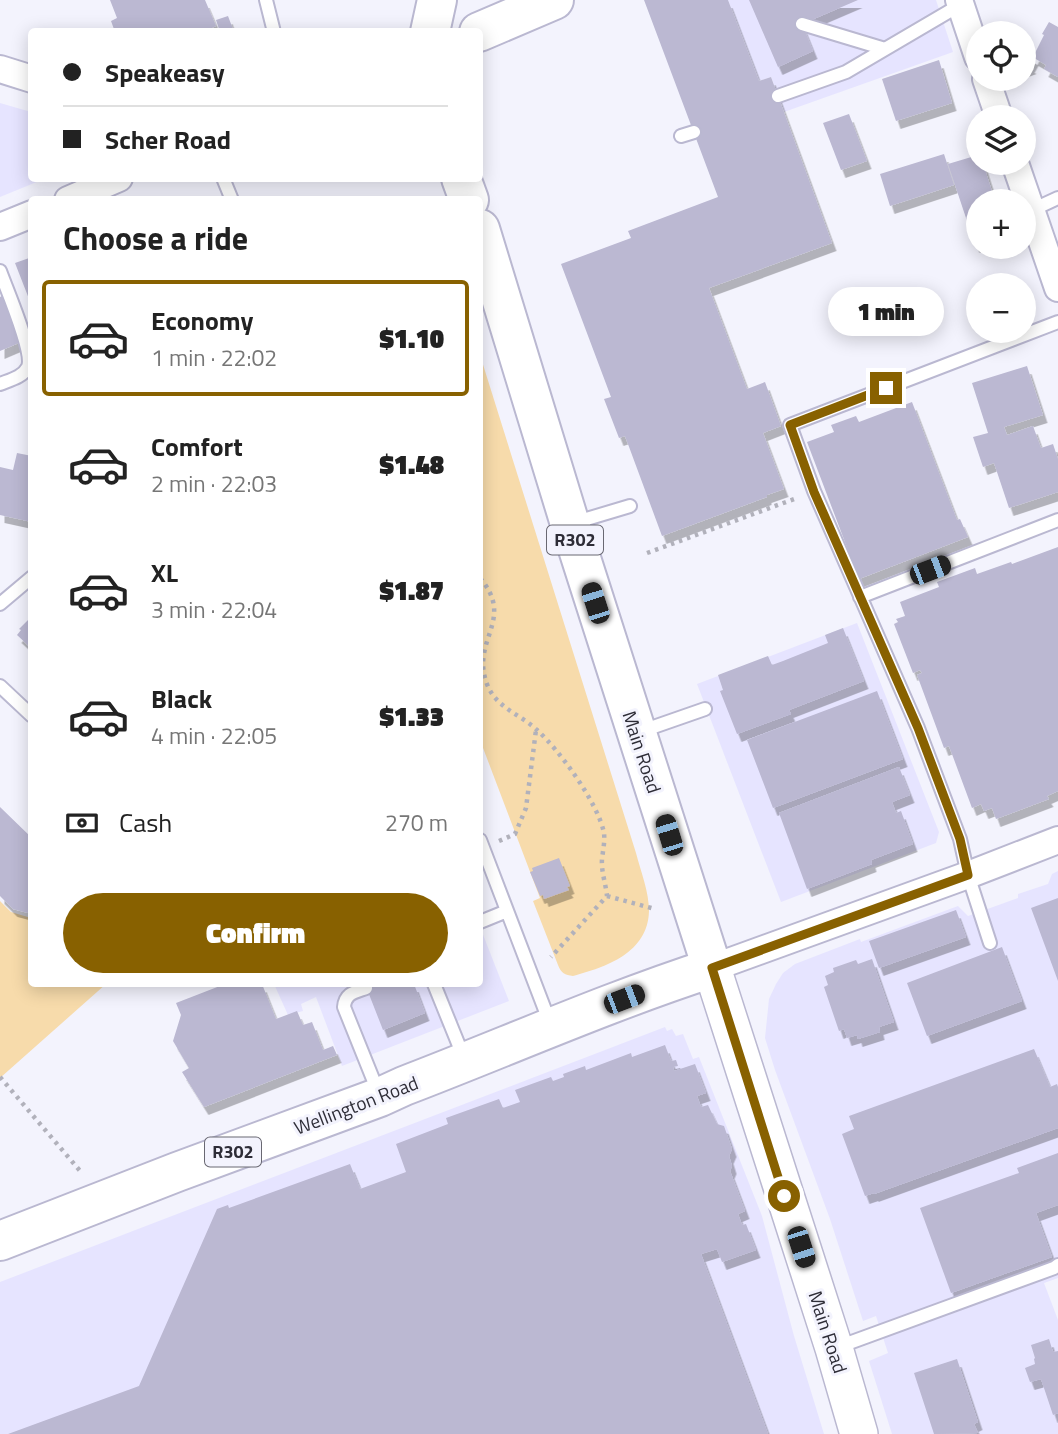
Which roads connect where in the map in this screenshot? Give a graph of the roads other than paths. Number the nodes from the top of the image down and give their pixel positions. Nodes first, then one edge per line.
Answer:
1 (266, 0) edge
2 (437, 0) edge
3 (479, 0) edge
4 (554, 0) edge
5 (959, 2) edge
6 (966, 22) edge
7 (802, 24) dead end
8 (273, 28) edge
9 (431, 28) edge
10 (474, 28) edge
11 (483, 30) edge
12 (886, 48) junction
13 (0, 69) edge
14 (28, 78) edge
15 (778, 96) dead end
16 (694, 132) dead end
17 (681, 136) dead end
18 (110, 182) edge
19 (77, 196) edge
20 (1058, 198) edge
21 (1036, 208) edge
22 (28, 216) edge
23 (1036, 224) edge
24 (0, 227) edge
25 (483, 239) edge
26 (0, 271) edge
27 (1058, 288) edge
28 (1058, 323) edge
29 (28, 354) edge
30 (28, 362) edge
31 (0, 384) edge
32 (630, 506) dead end
33 (1058, 520) edge
34 (570, 524) junction
35 (28, 580) edge
36 (860, 597) junction
37 (0, 604) edge
38 (0, 686) edge
39 (705, 709) dead end
40 (28, 712) edge
41 (636, 733) junction
42 (1058, 840) edge
43 (483, 849) edge
44 (968, 875) junction
45 (507, 911) junction
46 (483, 921) edge
47 (990, 943) dead end
48 (712, 968) junction
49 (436, 987) edge
50 (366, 988) dead end
51 (551, 1027) junction
52 (465, 1063) junction
53 (380, 1097) junction
54 (0, 1241) edge
55 (1058, 1265) edge
56 (834, 1348) junction
57 (859, 1434) edge

1 - 8 lane
2 - 9 main road
3 - 10 main road
4 - 11 main road
5 - 6 street
5 - 12 lane
7 - 12 lane
12 - 15 lane
13 - 14 street
16 - 17 lane
18 - 19 street
20 - 21 lane
22 - 24 street
23 - 27 street
25 - 34 main road, Main Road / R302
26 - 29 lane
28 - 36 lane
30 - 31 lane
32 - 34 lane
33 - 36 lane
34 - 41 main road, Main Road / R302
35 - 37 lane
36 - 44 lane
38 - 40 lane
39 - 41 lane
41 - 48 main road, Main Road / R302
42 - 44 street
43 - 45 lane
44 - 47 lane
44 - 48 street
45 - 46 lane
45 - 51 lane
48 - 51 main road, Wellington Road / R302
48 - 56 main road, Main Road
49 - 52 lane
50 - 53 lane
51 - 52 main road, Wellington Road / R302
52 - 53 main road, Wellington Road / R302
53 - 54 main road, Wellington Road / R302
55 - 56 lane
56 - 57 main road, Main Road

